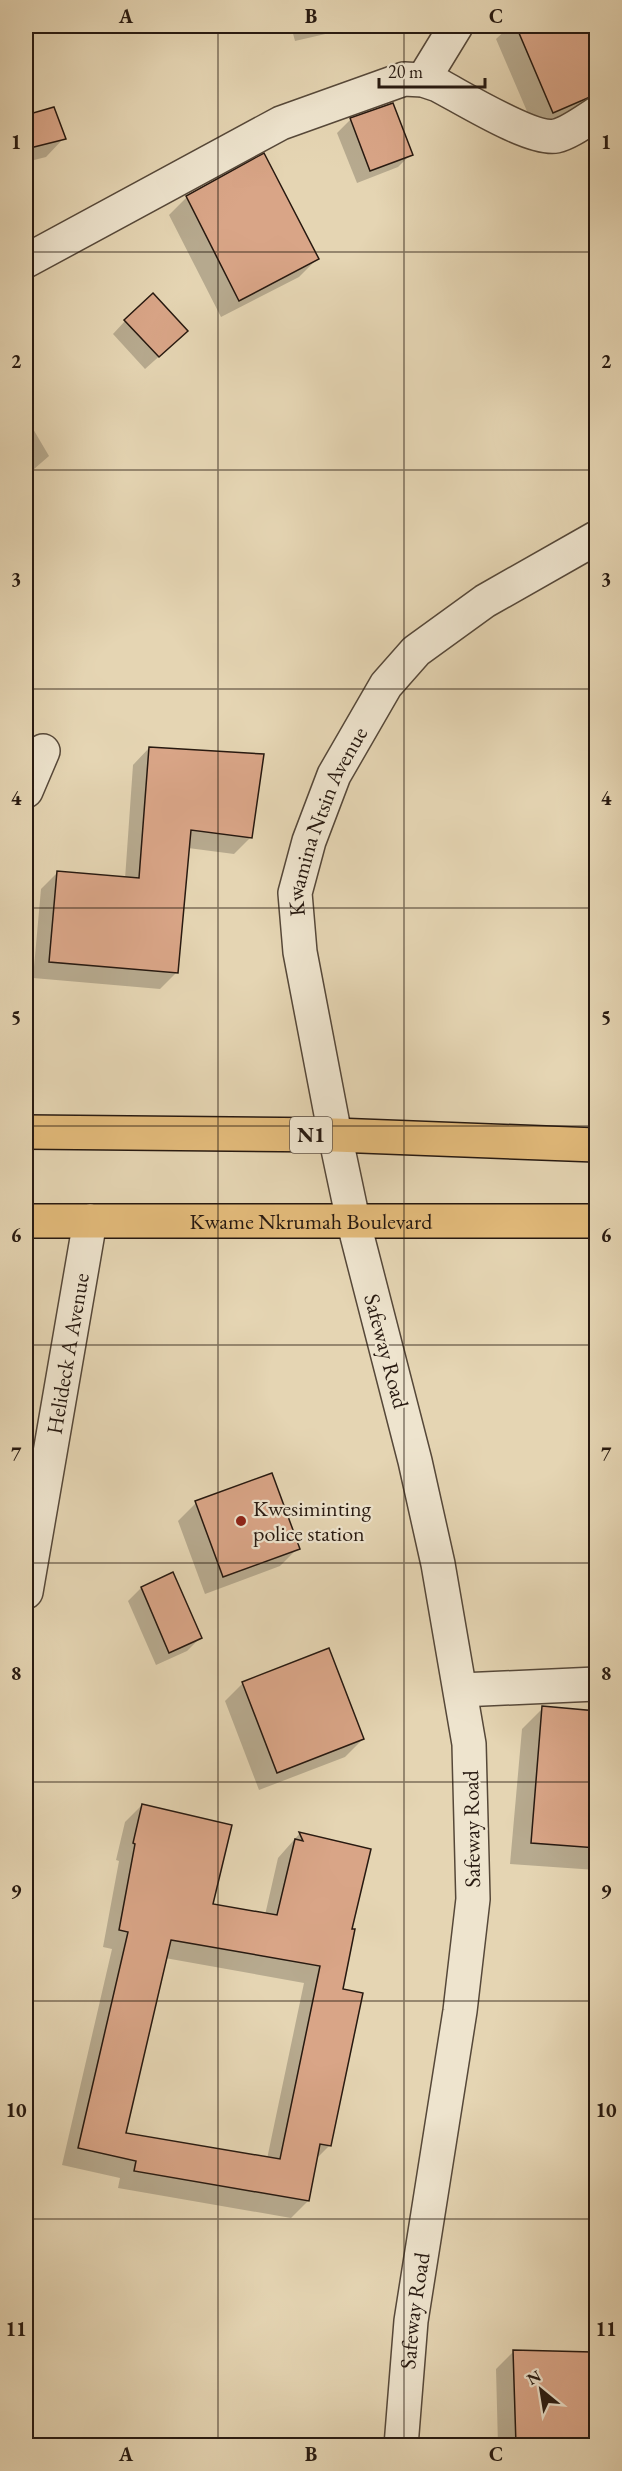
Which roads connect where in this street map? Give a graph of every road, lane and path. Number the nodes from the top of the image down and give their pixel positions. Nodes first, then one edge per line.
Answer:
1 (456, 26) edge
2 (423, 80) junction
3 (597, 114) edge
4 (26, 261) edge
5 (597, 538) edge
6 (43, 751) dead end
7 (26, 791) edge
8 (26, 1132) edge
9 (335, 1135) junction
10 (597, 1145) edge
11 (353, 1220) junction
12 (26, 1221) edge
13 (90, 1221) junction
14 (597, 1221) edge
15 (26, 1592) edge
16 (597, 1684) edge
17 (461, 1690) junction
18 (401, 2445) edge

1 - 2 street
2 - 3 street
2 - 4 street
5 - 9 street, Kwamina Ntsin Avenue
6 - 7 street
8 - 9 highway, N1
9 - 10 highway, N1
9 - 11 street, Kwamina Ntsin Avenue
11 - 13 highway, Kwame Nkrumah Boulevard
11 - 14 highway, Kwame Nkrumah Boulevard
11 - 17 street, Safeway Road
12 - 13 highway, Kwame Nkrumah Boulevard
13 - 15 street, Helideck A Avenue
16 - 17 street
17 - 18 street, Safeway Road

